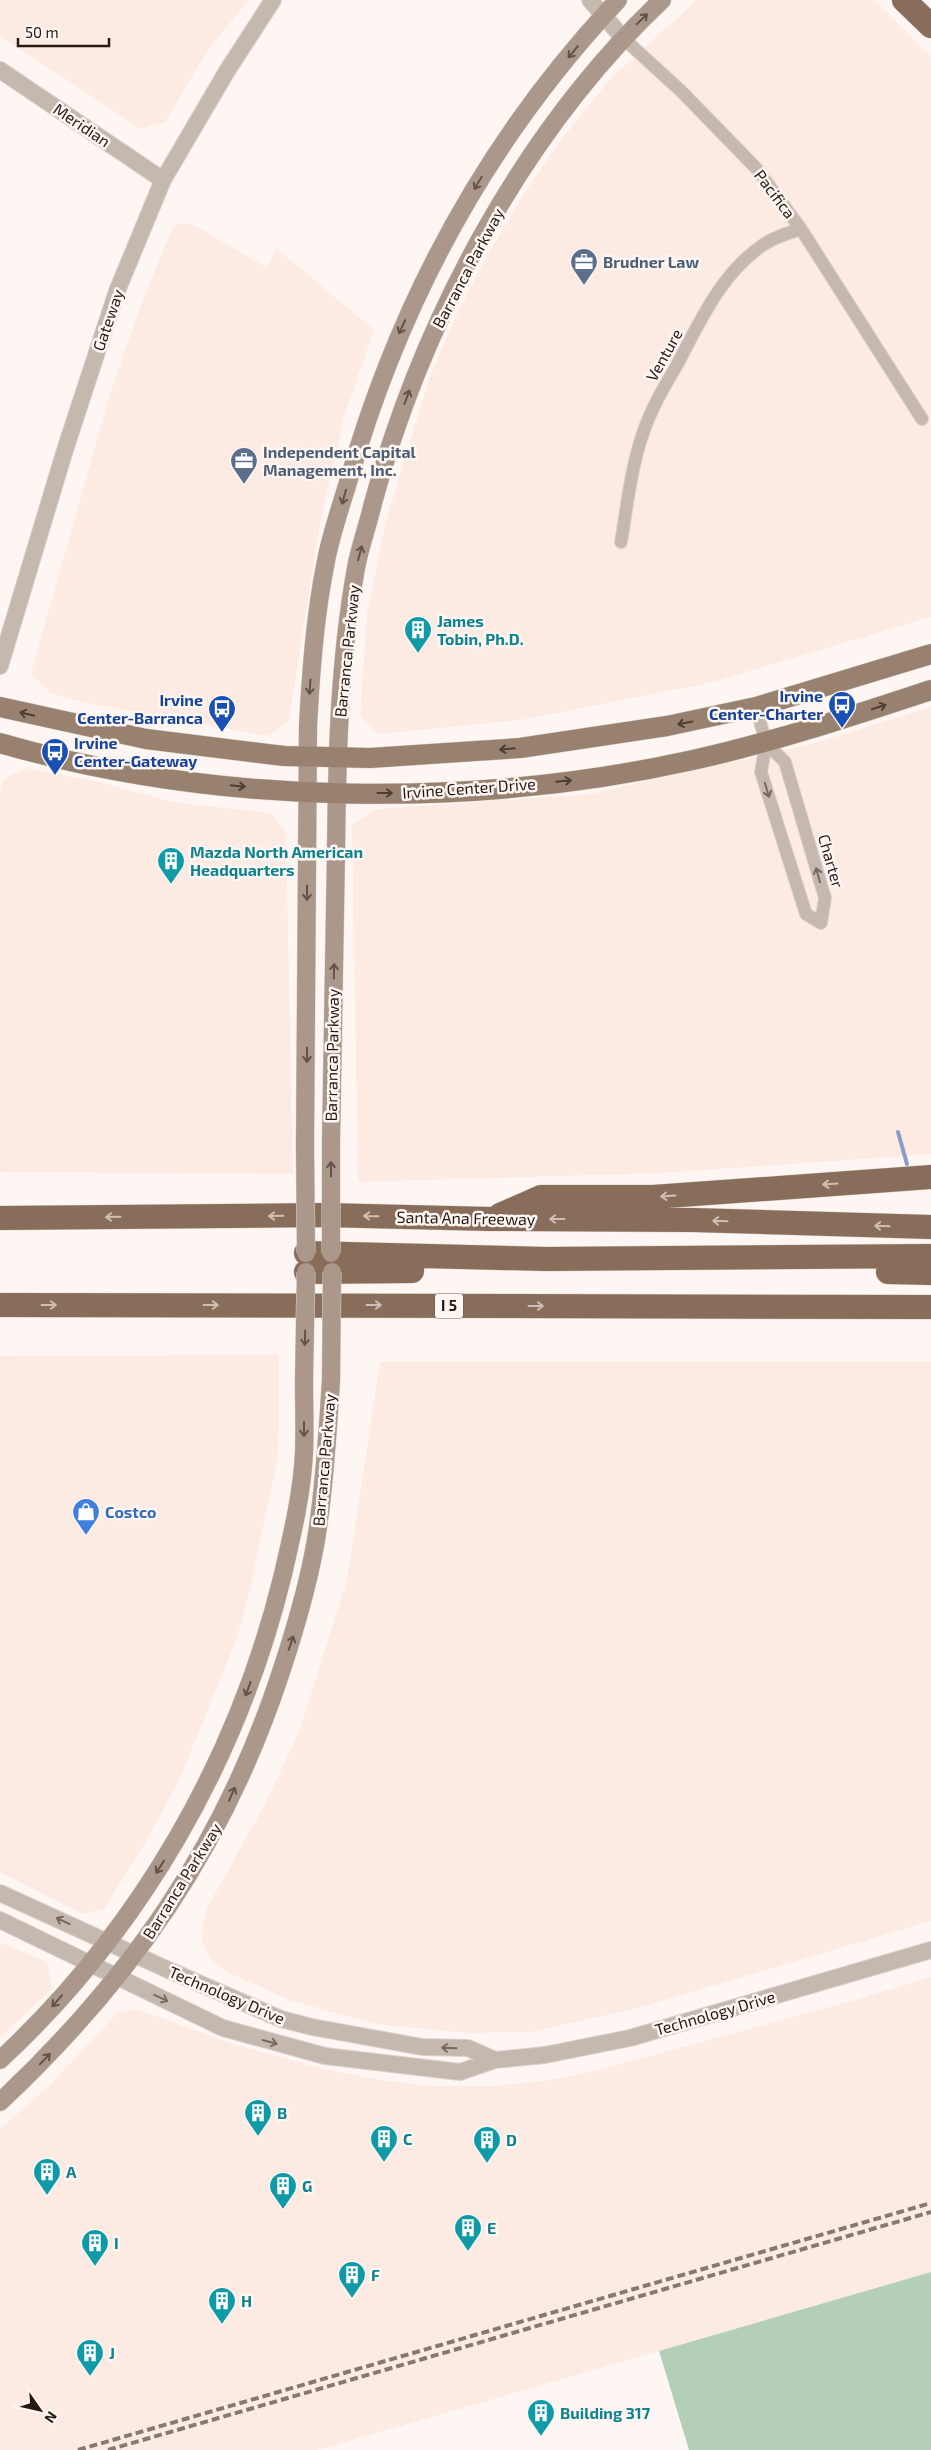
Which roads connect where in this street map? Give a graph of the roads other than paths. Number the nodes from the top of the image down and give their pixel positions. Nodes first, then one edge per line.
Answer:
1 (273, 0) edge
2 (590, 0) edge
3 (618, 0) edge
4 (662, 0) edge
5 (904, 0) edge
6 (604, 15) junction
7 (931, 26) edge
8 (623, 38) junction
9 (0, 70) edge
10 (163, 180) junction
11 (801, 230) junction
12 (922, 419) dead end
13 (621, 542) dead end
14 (931, 654) edge
15 (0, 666) edge
16 (931, 690) edge
17 (0, 707) edge
18 (756, 707) junction
19 (766, 742) junction
20 (0, 743) edge
21 (308, 757) junction
22 (338, 758) junction
23 (307, 792) junction
24 (336, 793) junction
25 (931, 1177) edge
26 (0, 1218) edge
27 (490, 1219) junction
28 (931, 1227) edge
29 (931, 1256) edge
30 (306, 1262) junction
31 (331, 1262) junction
32 (545, 1264) junction
33 (931, 1272) edge
34 (0, 1305) edge
35 (931, 1307) edge
36 (0, 1893) edge
37 (0, 1920) edge
38 (107, 1942) junction
39 (931, 1950) edge
40 (134, 1955) junction
41 (89, 1964) junction
42 (117, 1978) junction
43 (0, 2060) edge
44 (495, 2060) junction
45 (0, 2102) edge

1 - 10 street, Gateway
2 - 6 street, Pacifica
3 - 6 main road, Barranca Parkway
8 -> 4 main road, Barranca Parkway
5 - 7 highway
6 - 8 street, Pacifica
6 -> 21 main road, Barranca Parkway
8 - 11 street, Pacifica
22 -> 8 main road, Barranca Parkway
9 - 10 street, Meridian
10 - 15 street, Gateway
11 - 12 street, Pacifica
11 - 13 street, Venture
14 - 18 main road
19 -> 16 main road, Irvine Center Drive
21 -> 17 main road
18 - 19 street, Charter
18 -> 22 main road
19 -> 19 street, Charter
24 -> 19 main road, Irvine Center Drive
20 -> 23 main road, Irvine Center Drive
21 - 22 main road
21 - 23 main road, Barranca Parkway
22 - 24 main road, Barranca Parkway
23 - 24 main road, Irvine Center Drive
23 -> 30 main road, Barranca Parkway, bridge
31 -> 24 main road, Barranca Parkway, bridge
25 -> 27 highway
27 -> 26 highway, Santa Ana Freeway
28 -> 27 highway, Santa Ana Freeway
29 - 32 highway
30 - 31 highway
30 -> 38 main road, Barranca Parkway, bridge
31 - 32 highway
40 -> 31 main road, Barranca Parkway, bridge
32 - 33 highway
34 -> 35 highway, I 5
38 -> 36 street, Technology Drive
37 - 41 street, Technology Drive
38 - 40 street, Technology Drive
38 - 41 main road, Barranca Parkway
39 - 44 street, Technology Drive
40 - 42 main road, Barranca Parkway
44 -> 40 street, Technology Drive
41 - 42 street, Technology Drive
41 -> 43 main road, Barranca Parkway
42 -> 44 street, Technology Drive
45 -> 42 main road, Barranca Parkway

